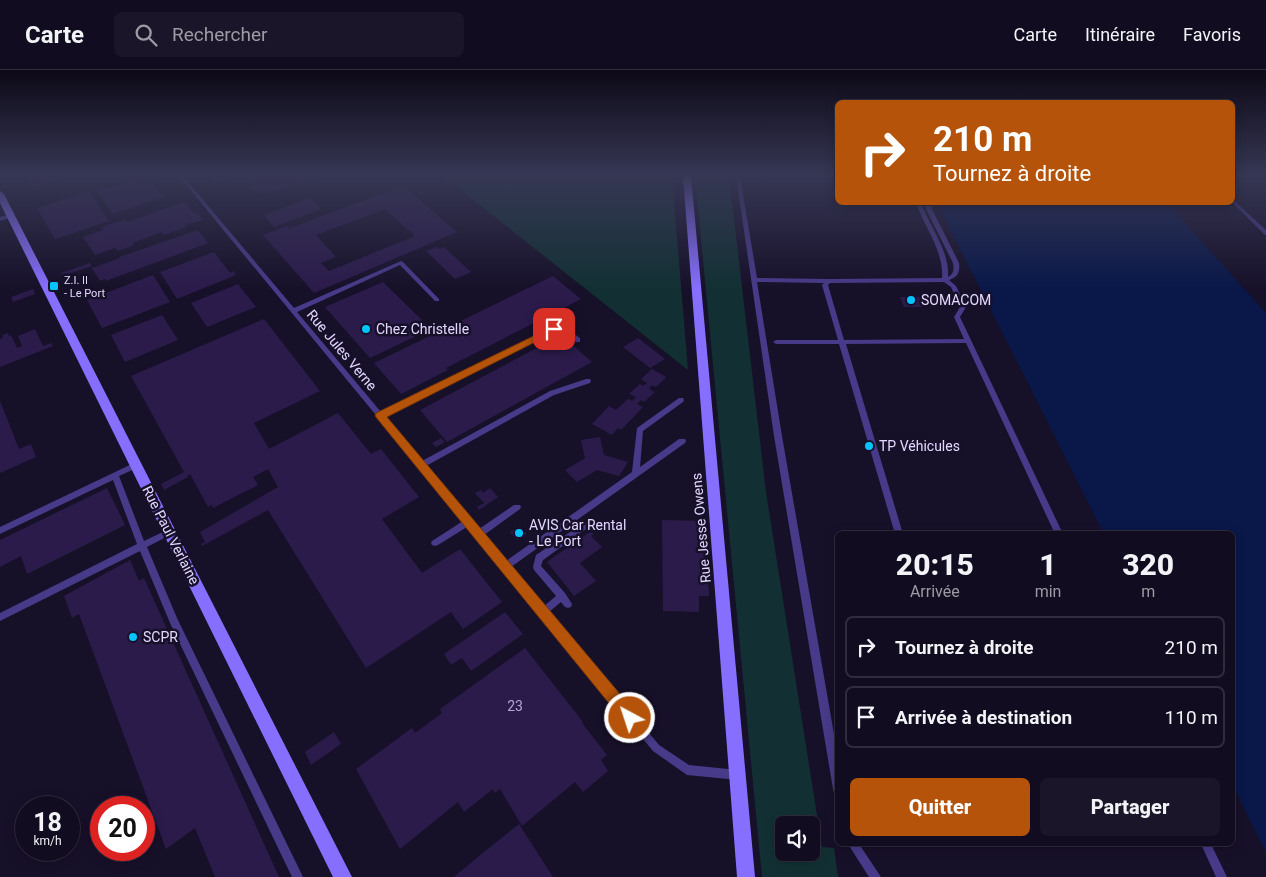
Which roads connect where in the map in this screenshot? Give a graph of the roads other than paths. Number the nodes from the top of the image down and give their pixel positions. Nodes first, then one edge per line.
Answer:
1 (212, 214) edge
2 (690, 214) edge
3 (744, 214) edge
4 (923, 214) edge
5 (931, 214) edge
6 (1246, 214) edge
7 (6, 218) edge
8 (1266, 233) edge
9 (755, 280) junction
10 (944, 280) junction
11 (828, 281) junction
12 (437, 300) dead end
13 (293, 310) junction
14 (578, 340) dead end
15 (969, 341) junction
16 (776, 342) dead end
17 (842, 342) junction
18 (588, 381) dead end
19 (681, 400) dead end
20 (380, 416) junction
21 (682, 441) dead end
22 (421, 465) junction
23 (136, 466) junction
24 (636, 474) junction
25 (115, 475) junction
26 (517, 507) dead end
27 (468, 522) junction
28 (595, 525) dead end
29 (0, 531) edge
30 (898, 531) edge
31 (1058, 531) edge
32 (169, 532) junction
33 (478, 534) junction
34 (436, 543) dead end
35 (142, 546) junction
36 (505, 567) junction
37 (562, 596) junction
38 (568, 604) dead end
39 (542, 612) junction
40 (0, 617) edge
41 (835, 771) edge
42 (738, 775) junction
43 (855, 846) edge
44 (1207, 846) edge
45 (298, 877) edge
46 (343, 877) edge
47 (746, 877) edge
48 (876, 877) edge
49 (1222, 877) edge

1 - 13 lane, Rue Jules Verne
2 - 42 street, Rue Jesse Owens
3 - 9 lane
4 - 10 lane
5 - 10 lane
6 - 8 lane
7 - 23 street, Rue Paul Verlaine
9 - 11 lane
9 - 41 lane
10 - 11 lane
10 - 15 lane
11 - 17 lane
12 - 13 lane
13 - 20 lane, Rue Jules Verne
14 - 20 lane
15 - 17 lane
15 - 31 lane
16 - 17 lane
17 - 30 lane
18 - 22 lane
19 - 24 lane
20 - 22 lane, Rue Jules Verne
21 - 24 lane
22 - 27 lane, Rue Jules Verne
23 - 25 lane
23 - 32 street, Rue Paul Verlaine
24 - 36 lane
25 - 29 lane
25 - 35 lane
26 - 33 lane
27 - 33 lane, Rue Jules Verne
27 - 34 lane
28 - 37 lane
32 - 35 lane
32 - 46 street, Rue Paul Verlaine
33 - 36 lane, Rue Jules Verne
35 - 40 lane
35 - 45 lane
36 - 39 lane, Rue Jules Verne
37 - 38 lane
37 - 39 lane
39 - 42 lane, Rue Jules Verne
42 - 47 street, Rue Jesse Owens
43 - 48 lane
44 - 49 lane

